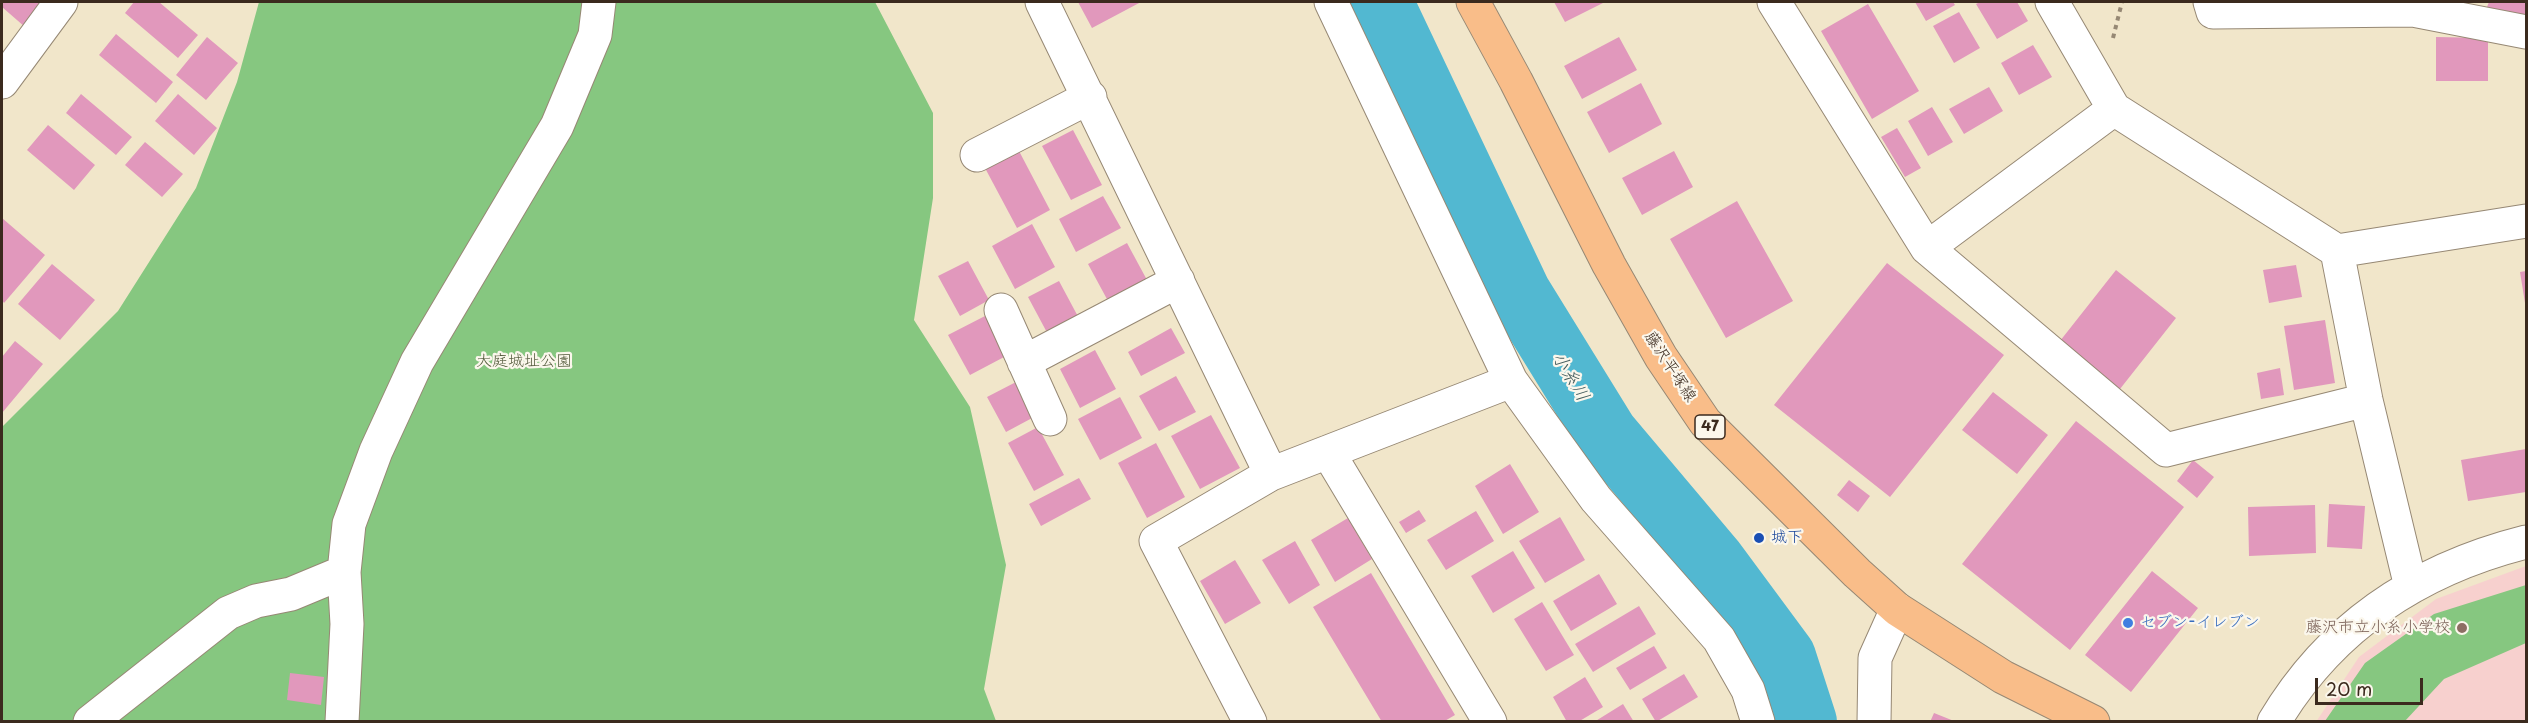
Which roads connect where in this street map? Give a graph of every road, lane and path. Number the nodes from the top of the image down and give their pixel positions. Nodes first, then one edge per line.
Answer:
1 (61, 2) edge
2 (599, 2) edge
3 (1042, 2) edge
4 (1331, 2) edge
5 (1473, 2) edge
6 (1774, 2) edge
7 (2052, 2) edge
8 (2210, 2) edge
9 (2414, 6) edge
10 (2526, 32) edge
11 (2, 82) edge
12 (1090, 97) junction
13 (2114, 109) junction
14 (977, 154) dead end
15 (2526, 221) edge
16 (1927, 248) junction
17 (2337, 251) junction
18 (1178, 281) junction
19 (1001, 310) dead end
20 (1024, 362) junction
21 (1511, 381) junction
22 (2366, 400) junction
23 (1050, 419) dead end
24 (1328, 452) junction
25 (1271, 474) junction
26 (2526, 542) edge
27 (344, 572) junction
28 (2411, 587) junction
29 (1897, 609) junction
30 (90, 722) edge
31 (342, 722) edge
32 (1250, 722) edge
33 (1490, 722) edge
34 (1758, 722) edge
35 (1874, 722) edge
36 (2093, 722) edge
37 (2274, 722) edge

1 - 11 street
2 - 27 street
3 - 12 street
4 - 21 street
5 - 29 main road, 藤沢平塚線 / 47
6 - 16 street
7 - 13 street
8 - 9 street
9 - 10 street
12 - 14 street
12 - 18 street
13 - 16 street
13 - 17 street
15 - 17 street
16 - 22 street
17 - 22 street
18 - 20 street
18 - 25 street
19 - 20 street
20 - 23 street
21 - 24 street
21 - 34 street
22 - 28 street
24 - 25 street
24 - 33 street
25 - 32 street
26 - 28 street
27 - 30 street
27 - 31 street
28 - 37 street
29 - 35 street
29 - 36 main road, 藤沢平塚線 / 47

